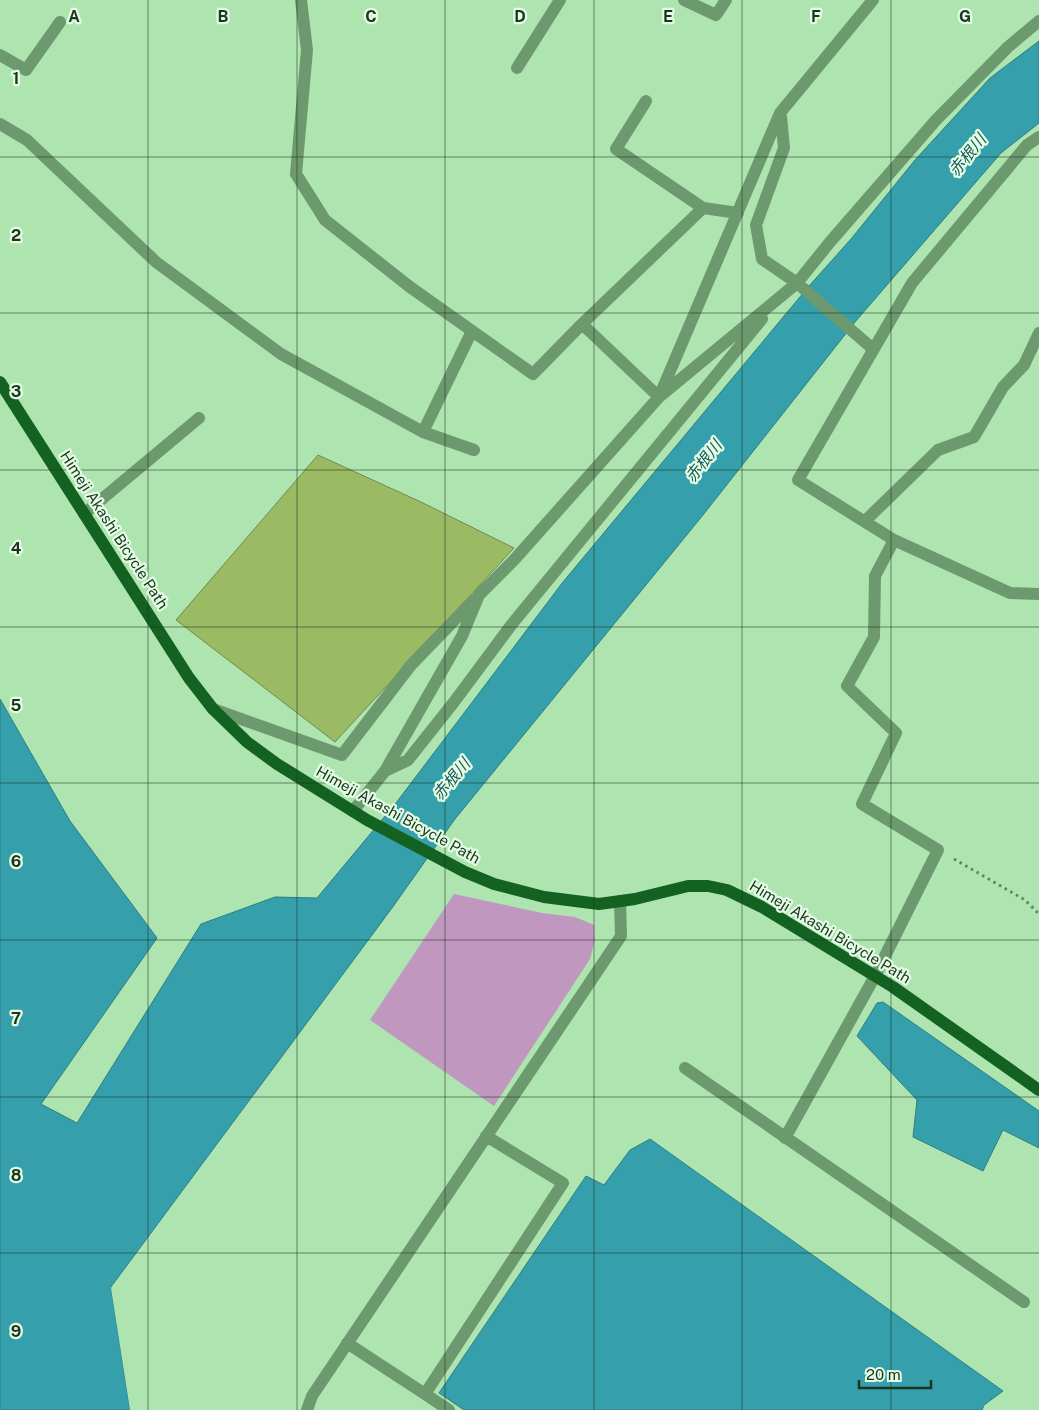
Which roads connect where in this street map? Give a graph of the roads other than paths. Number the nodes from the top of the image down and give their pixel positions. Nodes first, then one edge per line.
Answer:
1 (301, 0) edge
2 (560, 0) edge
3 (684, 0) edge
4 (726, 0) edge
5 (873, 0) edge
6 (1039, 21) edge
7 (60, 22) dead end
8 (0, 55) edge
9 (517, 68) dead end
10 (646, 100) dead end
11 (780, 113) junction
12 (0, 124) edge
13 (1039, 137) edge
14 (703, 208) junction
15 (738, 213) junction
16 (797, 283) junction
17 (780, 297) junction
18 (582, 324) junction
19 (472, 331) junction
20 (1039, 333) edge
21 (873, 349) junction
22 (0, 382) edge
23 (659, 397) junction
24 (199, 418) dead end
25 (423, 432) junction
26 (474, 450) dead end
27 (84, 514) junction
28 (865, 521) junction
29 (894, 540) junction
30 (1039, 594) edge
31 (479, 595) junction
32 (213, 709) junction
33 (385, 771) junction
34 (353, 811) junction
35 (620, 901) junction
36 (875, 976) junction
37 (686, 1068) dead end
38 (1039, 1090) edge
39 (486, 1136) junction
40 (785, 1138) junction
41 (1024, 1302) dead end
42 (347, 1344) junction
43 (425, 1394) junction
44 (307, 1410) edge
45 (449, 1410) edge

1 - 19 street
2 - 9 street
3 - 4 street
5 - 11 street
6 - 16 street
7 - 8 street
10 - 14 street
11 - 15 street
11 - 16 street
12 - 25 street
13 - 21 street
14 - 15 street
14 - 18 street
15 - 23 street
16 - 17 street
16 - 21 street
17 - 23 street
17 - 33 street
18 - 19 street
18 - 23 street
19 - 25 street
20 - 28 street
21 - 28 street
22 - 27 main road, Himeji Akashi Bicycle Path
23 - 31 street
24 - 27 street
25 - 26 street
27 - 32 main road, Himeji Akashi Bicycle Path
28 - 29 street
29 - 30 street
29 - 36 street
31 - 32 street
31 - 33 street
32 - 34 main road, Himeji Akashi Bicycle Path
33 - 34 street
34 - 35 main road, Himeji Akashi Bicycle Path
35 - 36 main road, Himeji Akashi Bicycle Path
35 - 39 street
36 - 38 main road, Himeji Akashi Bicycle Path
36 - 40 street
37 - 40 street
39 - 42 street
39 - 43 street
40 - 41 street
42 - 43 street
42 - 44 street
43 - 45 street

